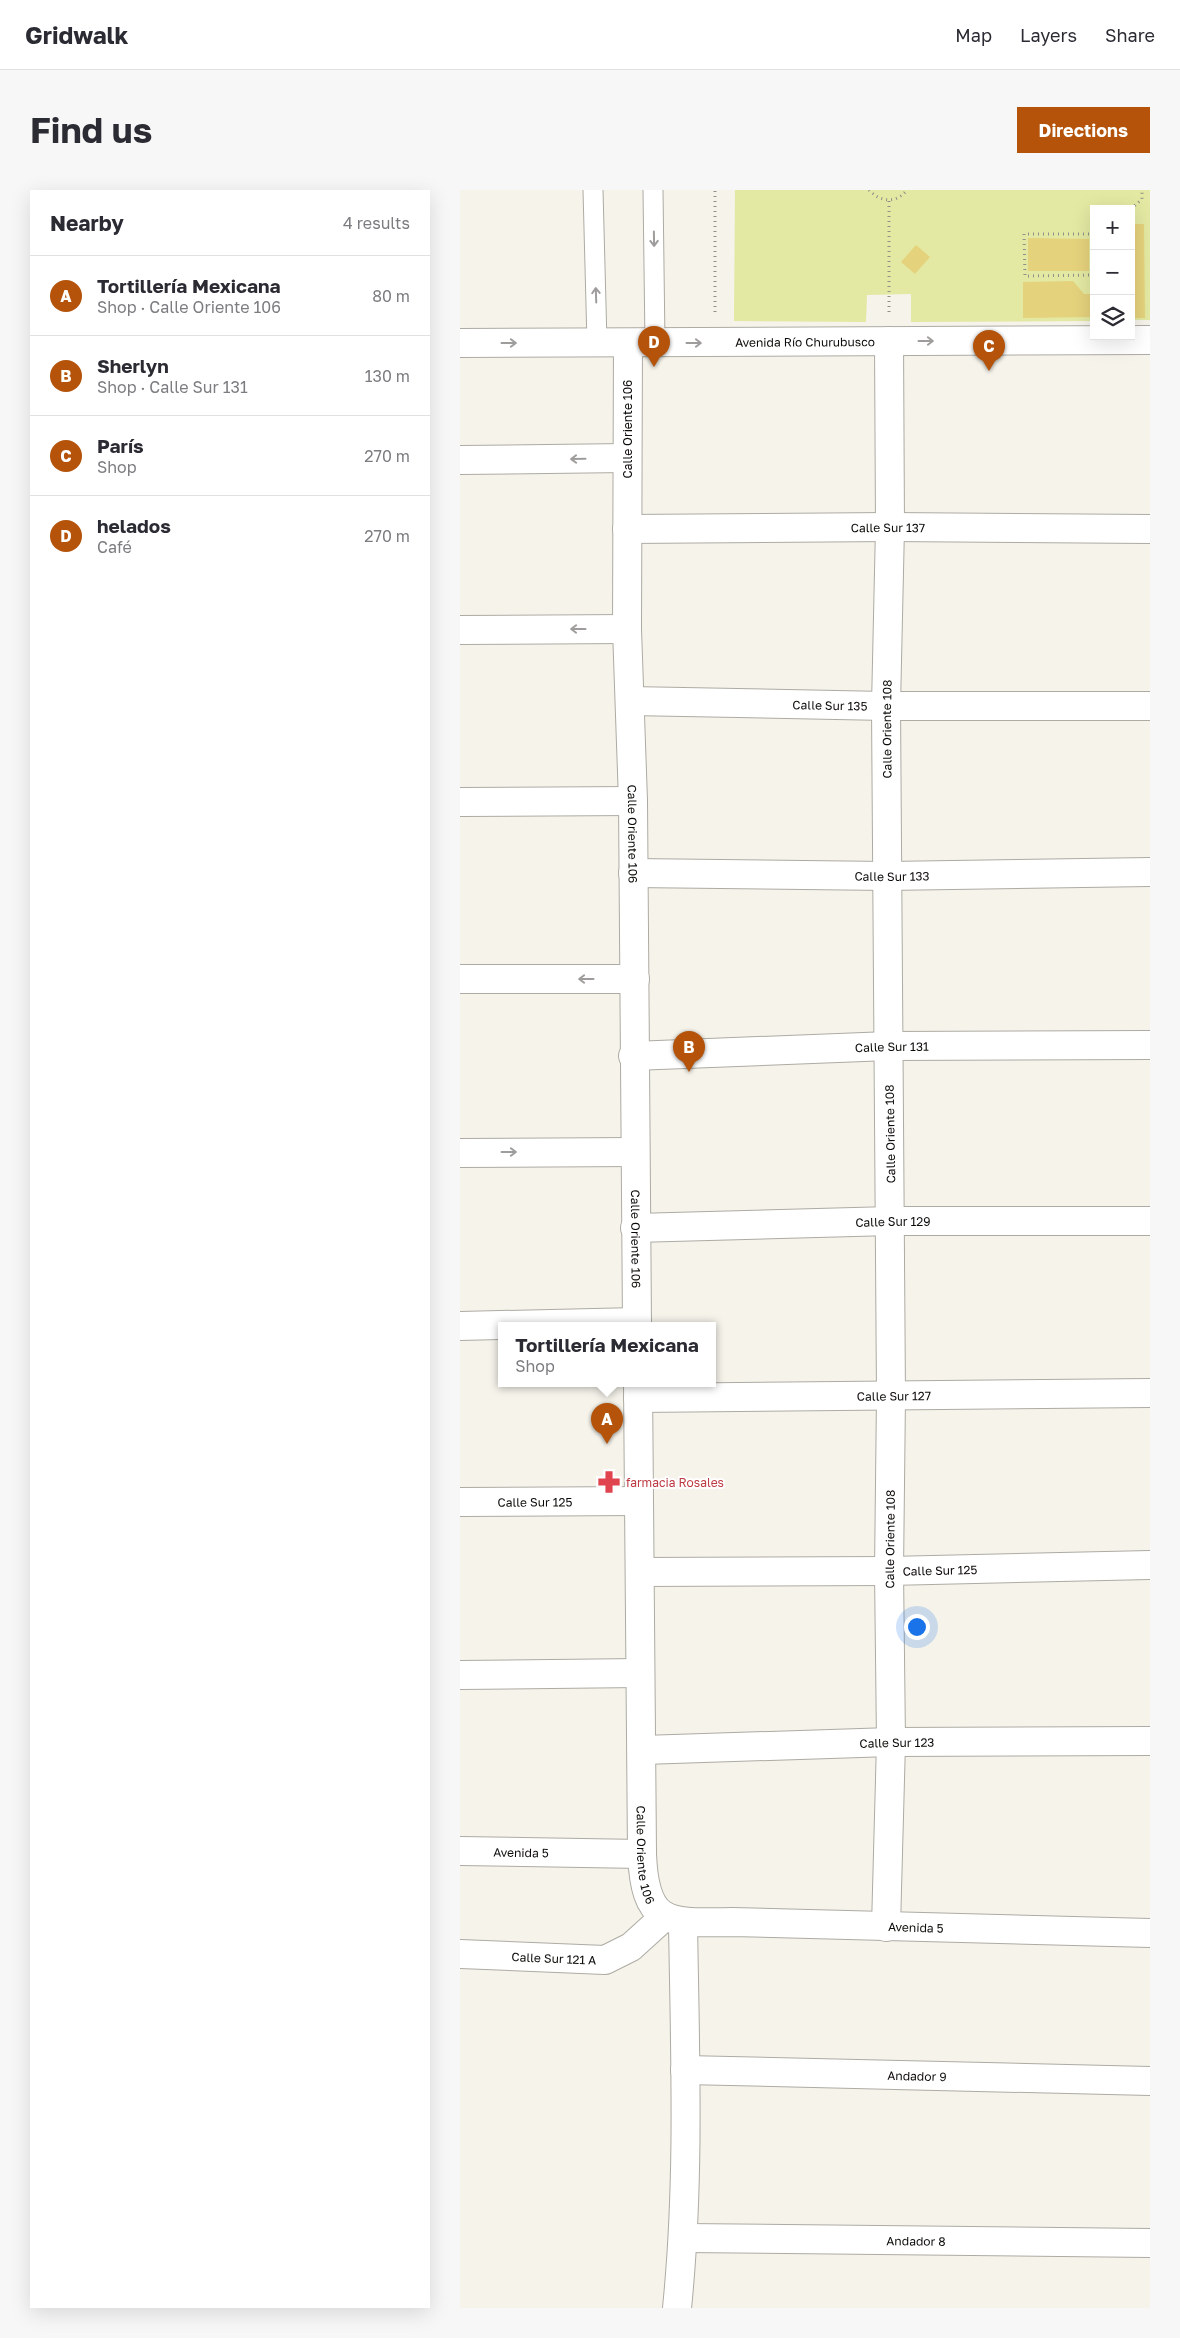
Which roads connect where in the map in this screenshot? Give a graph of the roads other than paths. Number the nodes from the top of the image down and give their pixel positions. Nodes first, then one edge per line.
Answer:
1 (593, 190) edge
2 (653, 190) edge
3 (1150, 340) edge
4 (889, 341) junction
5 (460, 343) edge
6 (597, 343) junction
7 (628, 343) junction
8 (655, 343) junction
9 (627, 458) junction
10 (460, 460) edge
11 (890, 527) junction
12 (1150, 528) edge
13 (627, 529) junction
14 (627, 629) junction
15 (460, 630) edge
16 (630, 701) junction
17 (886, 706) junction
18 (1150, 706) edge
19 (633, 801) junction
20 (460, 802) edge
21 (1150, 872) edge
22 (633, 874) junction
23 (887, 876) junction
24 (460, 979) edge
25 (635, 979) junction
26 (1150, 1044) edge
27 (889, 1046) junction
28 (634, 1056) junction
29 (634, 1152) junction
30 (460, 1153) edge
31 (891, 1221) junction
32 (1150, 1221) edge
33 (635, 1228) junction
34 (637, 1322) edge
35 (460, 1326) edge
36 (498, 1326) edge
37 (638, 1390) edge
38 (1150, 1393) edge
39 (891, 1396) junction
40 (639, 1501) junction
41 (460, 1502) edge
42 (1150, 1565) edge
43 (889, 1570) junction
44 (640, 1572) junction
45 (640, 1673) junction
46 (460, 1675) edge
47 (1150, 1741) edge
48 (890, 1742) junction
49 (643, 1750) junction
50 (460, 1851) edge
51 (642, 1854) junction
52 (673, 1920) junction
53 (886, 1927) junction
54 (1150, 1932) edge
55 (460, 1954) edge
56 (685, 2070) junction
57 (1150, 2081) edge
58 (684, 2238) junction
59 (1150, 2243) edge
60 (677, 2308) edge

6 -> 1 lane
2 -> 8 lane
4 -> 3 street, Avenida Río Churubusco
8 -> 4 street, Avenida Río Churubusco
4 - 11 street, Calle Oriente 108
5 -> 6 street, Avenida Río Churubusco
6 - 7 street, Avenida Río Churubusco
7 - 8 street, Avenida Río Churubusco
7 - 9 street, Calle Oriente 106
9 -> 10 street
9 - 13 street, Calle Oriente 106
11 - 12 street, Calle Sur 137
11 - 13 street, Calle Sur 137
11 - 17 street, Calle Oriente 108
13 - 14 street, Calle Oriente 106
14 -> 15 street
14 - 16 street, Calle Oriente 106
16 - 17 street, Calle Sur 135
16 - 19 street, Calle Oriente 106
17 - 18 street, Calle Sur 135
17 - 23 street, Calle Oriente 108
19 - 20 street
19 - 22 street, Calle Oriente 106
21 - 23 street, Calle Sur 133
22 - 23 street, Calle Sur 133
22 - 25 street, Calle Oriente 106
23 - 27 street, Calle Oriente 108
25 -> 24 street
25 - 28 street, Calle Oriente 106
26 - 27 street, Calle Sur 131
27 - 28 street, Calle Sur 131
27 - 31 street, Calle Oriente 108
28 - 29 street, Calle Oriente 106
30 -> 29 street
29 - 33 street, Calle Oriente 106
31 - 32 street, Calle Sur 129
31 - 33 street, Calle Sur 129
31 - 39 street, Calle Oriente 108
33 - 34 street, Calle Oriente 106
35 - 36 street
37 - 39 street, Calle Sur 127
37 - 40 street, Calle Oriente 106
38 - 39 street, Calle Sur 127
39 - 43 street, Calle Oriente 108
40 - 41 street, Calle Sur 125
40 - 44 street, Calle Oriente 106
42 - 43 street, Calle Sur 125
43 - 44 street, Calle Sur 125
43 - 48 street, Calle Oriente 108
44 - 45 street, Calle Oriente 106
45 - 46 street
45 - 49 street, Calle Oriente 106
47 - 48 street, Calle Sur 123
48 - 49 street, Calle Sur 123
48 - 53 street, Calle Oriente 108
49 - 51 street, Calle Oriente 106
50 - 51 street, Avenida 5
51 - 52 street, Calle Oriente 106
52 - 53 street, Avenida 5
52 - 55 street, Calle Sur 121 A
52 - 56 street
53 - 54 street, Avenida 5
56 - 57 street, Andador 9
56 - 58 street
58 - 59 street, Andador 8
58 - 60 street

